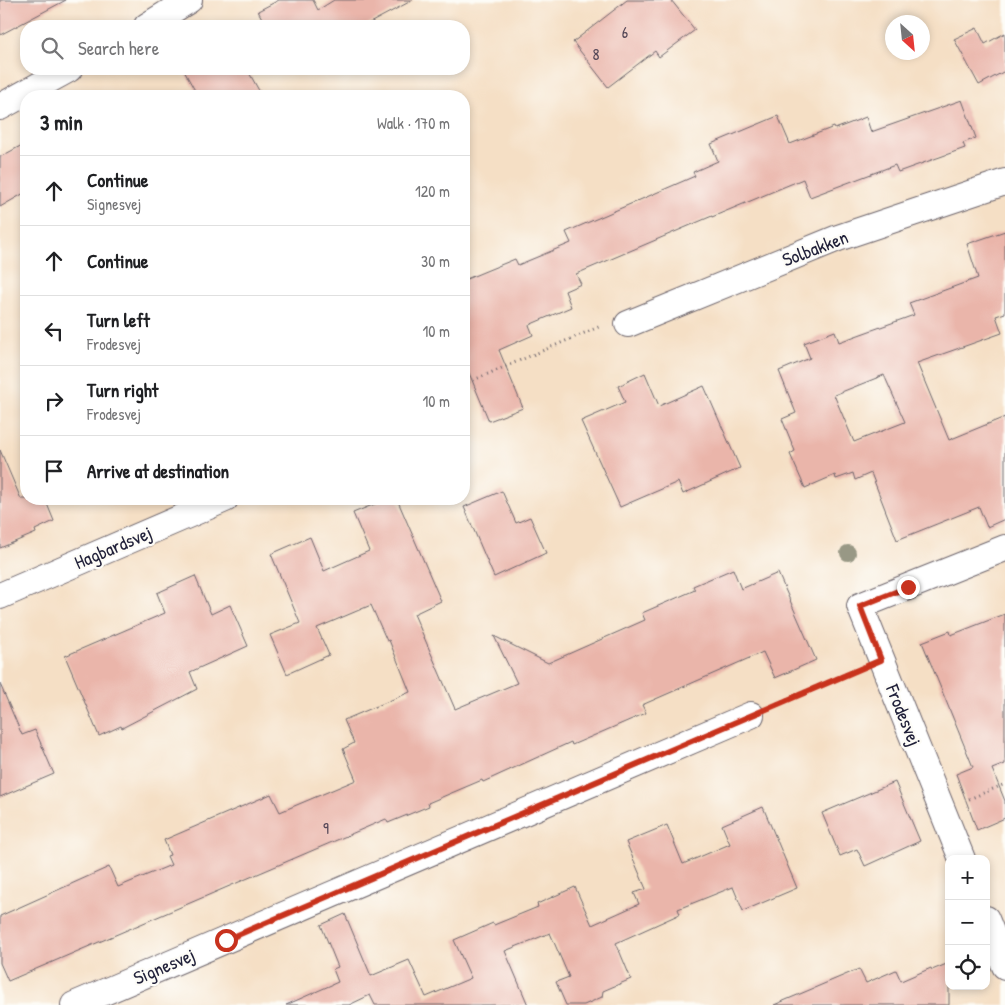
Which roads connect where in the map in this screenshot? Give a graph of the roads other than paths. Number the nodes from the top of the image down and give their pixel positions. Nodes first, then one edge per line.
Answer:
1 (189, 0) edge
2 (157, 20) edge
3 (58, 75) edge
4 (31, 90) edge
5 (20, 96) edge
6 (0, 107) edge
7 (1005, 182) edge
8 (628, 324) road end
9 (212, 505) edge
10 (1005, 548) edge
11 (0, 596) edge
12 (751, 715) road end
13 (960, 855) edge
14 (995, 933) edge
15 (1005, 966) edge
16 (74, 1005) edge

1 - 2 street
3 - 4 street
5 - 6 street
7 - 8 street, Solbakken
9 - 11 street, Hagbardsvej
10 - 13 street, Frodesvej
12 - 16 street, Signesvej
14 - 15 street

